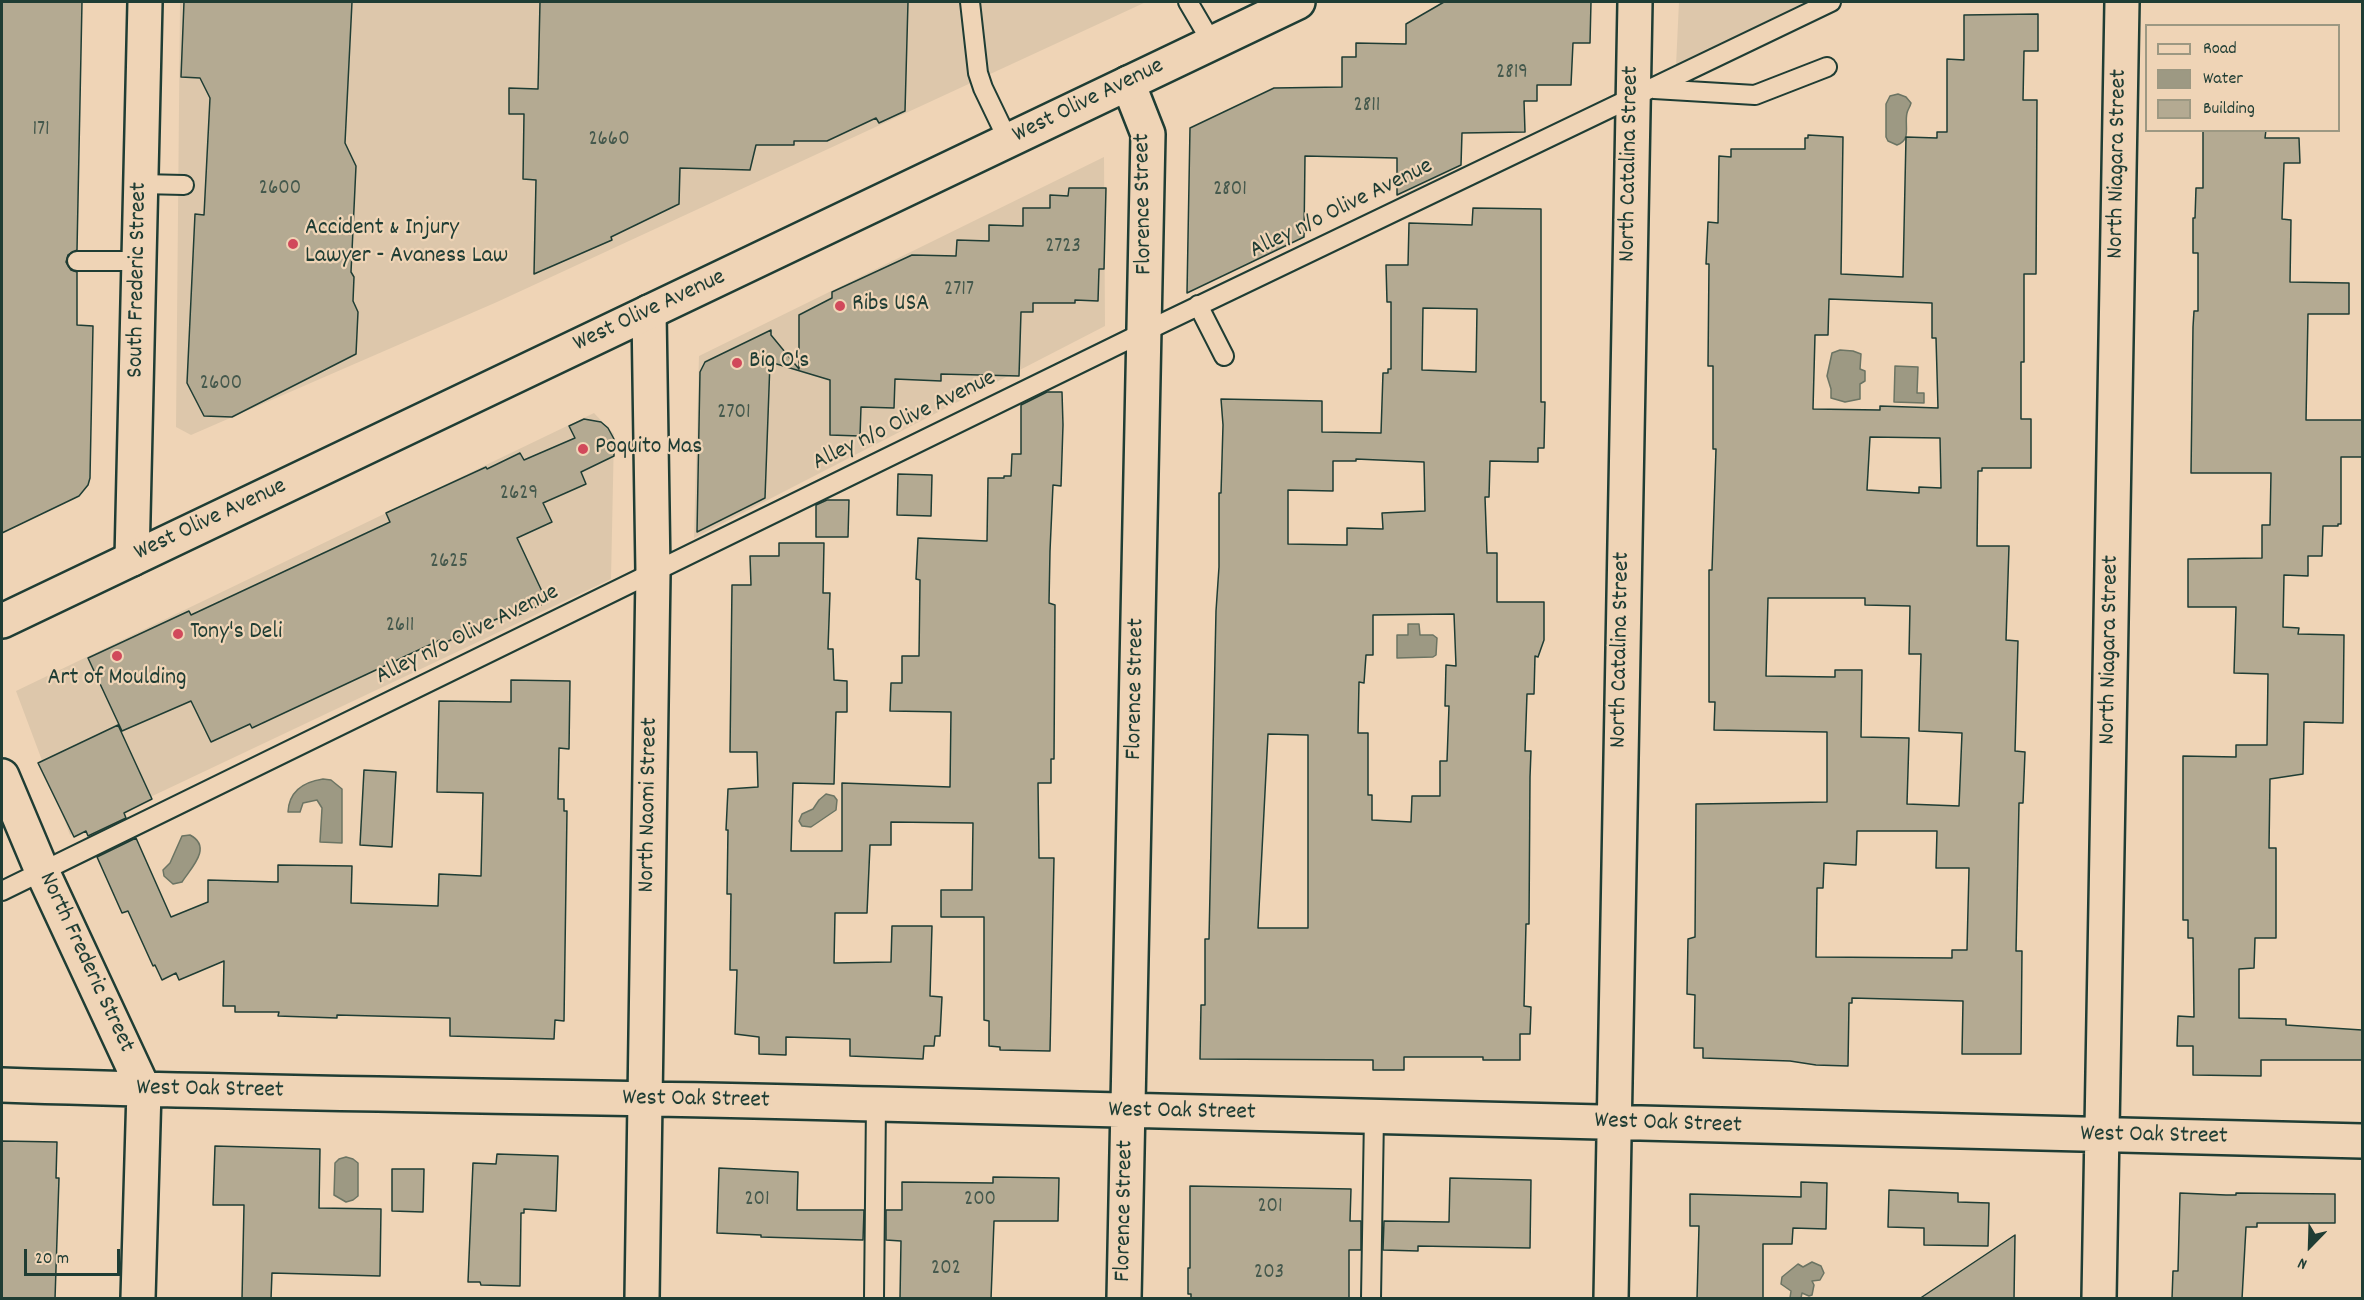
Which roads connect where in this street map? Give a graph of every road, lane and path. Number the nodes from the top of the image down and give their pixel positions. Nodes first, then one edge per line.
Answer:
1 (146, 2) edge
2 (970, 2) edge
3 (1188, 2) edge
4 (1298, 2) edge
5 (1635, 2) edge
6 (2122, 2) edge
7 (1826, 3) edge
8 (1212, 43) junction
9 (1827, 67) dead end
10 (1128, 83) junction
11 (1642, 93) junction
12 (1008, 141) junction
13 (141, 184) junction
14 (184, 184) dead end
15 (77, 261) dead end
16 (140, 261) junction
17 (1198, 305) junction
18 (649, 312) junction
19 (1146, 331) junction
20 (1224, 356) dead end
21 (132, 559) junction
22 (653, 573) junction
23 (2, 621) edge
24 (2, 776) edge
25 (42, 871) junction
26 (2, 891) edge
27 (2, 1085) edge
28 (144, 1090) junction
29 (647, 1100) junction
30 (876, 1104) junction
31 (1127, 1112) junction
32 (1374, 1116) junction
33 (1614, 1123) junction
34 (2102, 1137) junction
35 (2362, 1141) edge
36 (138, 1299) edge
37 (642, 1299) edge
38 (874, 1299) edge
39 (1124, 1299) edge
40 (1371, 1299) edge
41 (1611, 1299) edge
42 (2099, 1299) edge

1 - 13 street, South Frederic Street
2 - 12 lane
3 - 8 lane
4 - 8 street, West Olive Avenue
5 - 11 street, North Catalina Street
6 - 34 street, North Niagara Street
7 - 11 lane, Alley n/o Olive Avenue
8 - 10 street, West Olive Avenue
9 - 11 lane
10 - 12 street, West Olive Avenue
10 - 19 street, Florence Street
11 - 17 lane, Alley n/o Olive Avenue
11 - 33 street, North Catalina Street
12 - 18 street, West Olive Avenue
13 - 14 lane
13 - 16 street, South Frederic Street
15 - 16 lane
16 - 21 street, South Frederic Street
17 - 19 lane, Alley n/o Olive Avenue
17 - 20 lane
18 - 21 street, West Olive Avenue
18 - 22 street, North Naomi Street
19 - 22 lane, Alley n/o Olive Avenue
19 - 31 street, Florence Street
21 - 23 street, West Olive Avenue
22 - 25 lane, Alley n/o Olive Avenue
22 - 29 street, North Naomi Street
24 - 25 street, North Frederic Street
25 - 26 lane, Alley n/o Olive Avenue
25 - 28 street, North Frederic Street
27 - 28 street, West Oak Street
28 - 29 street, West Oak Street
28 - 36 street, North Frederic Street
29 - 30 street, West Oak Street
29 - 37 street, North Naomi Street
30 - 31 street, West Oak Street
30 - 38 lane
31 - 32 street, West Oak Street
31 - 39 street, Florence Street
32 - 33 street, West Oak Street
32 - 40 lane
33 - 34 street, West Oak Street
33 - 41 street, North Catalina Street
34 - 35 street, West Oak Street
34 - 42 street, North Niagara Street

